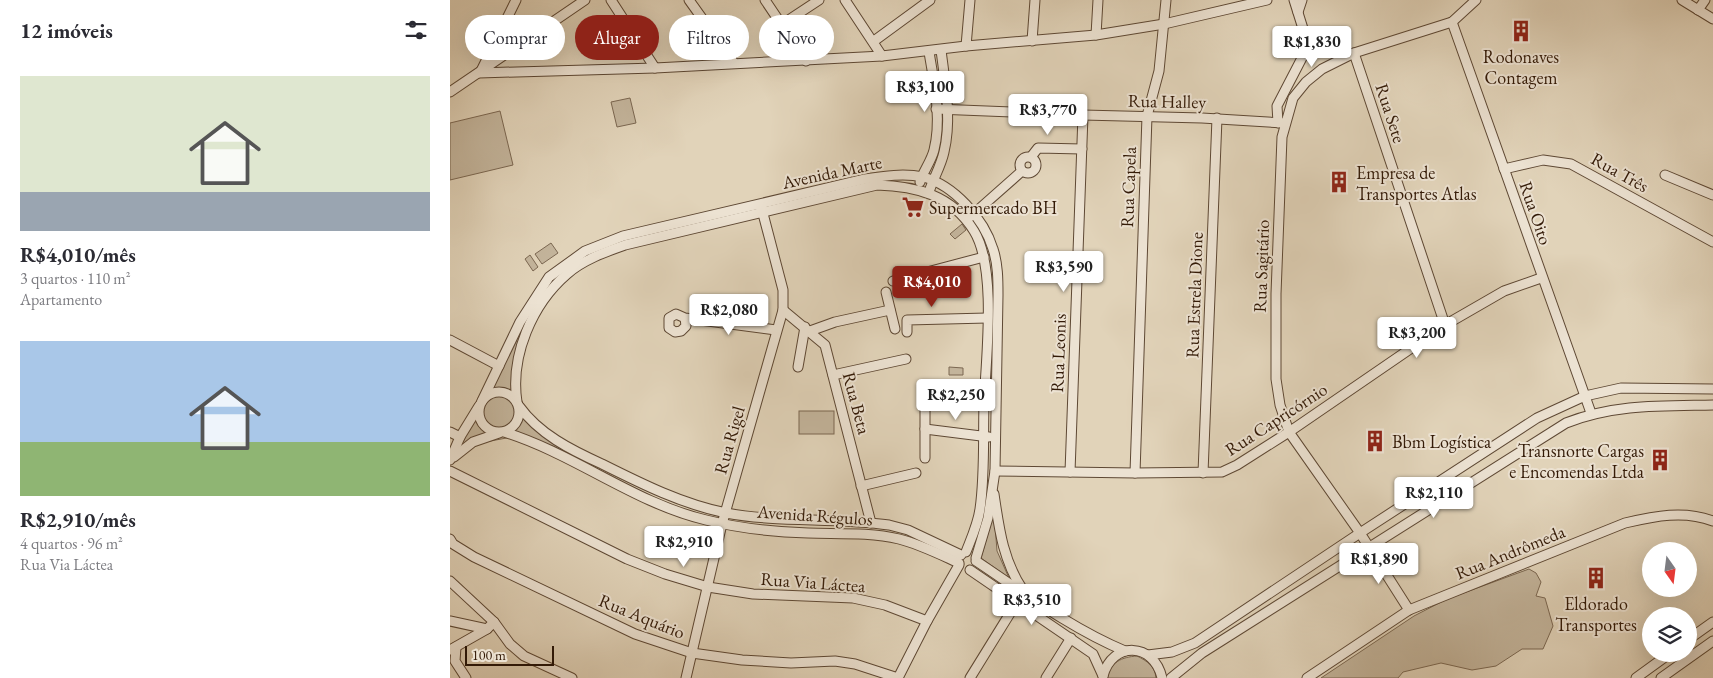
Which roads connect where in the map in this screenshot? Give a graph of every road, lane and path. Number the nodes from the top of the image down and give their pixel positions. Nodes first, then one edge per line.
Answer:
1 (516, 0) edge
2 (585, 0) edge
3 (611, 0) edge
4 (689, 0) edge
5 (764, 0) edge
6 (818, 0) edge
7 (844, 0) edge
8 (930, 0) edge
9 (970, 0) edge
10 (1035, 0) edge
11 (1098, 0) edge
12 (1166, 0) edge
13 (1230, 0) edge
14 (1267, 0) edge
15 (1294, 0) edge
16 (1302, 0) edge
17 (1476, 0) edge
18 (1682, 0) edge
19 (1705, 0) edge
20 (1230, 10) junction
21 (1698, 10) junction
22 (1298, 12) junction
23 (775, 15) edge
24 (795, 15) edge
25 (1713, 19) edge
26 (1452, 22) junction
27 (1164, 24) junction
28 (1096, 35) junction
29 (1032, 41) junction
30 (874, 42) junction
31 (966, 46) junction
32 (941, 50) junction
33 (929, 52) junction
34 (1354, 53) junction
35 (882, 56) junction
36 (806, 61) joint
37 (734, 63) junction
38 (655, 68) junction
39 (479, 73) junction
40 (450, 92) edge
41 (947, 108) junction
42 (936, 109) junction
43 (1083, 115) junction
44 (1147, 116) junction
45 (1218, 118) junction
46 (1281, 123) junction
47 (1082, 149) junction
48 (1504, 169) junction
49 (1665, 175) dead end
50 (921, 177) junction
51 (933, 180) junction
52 (918, 189) junction
53 (929, 192) junction
54 (1713, 196) edge
55 (762, 208) junction
56 (970, 217) junction
57 (624, 241) junction
58 (1713, 242) edge
59 (984, 257) junction
60 (1541, 278) junction
61 (893, 282) dead end
62 (886, 292) dead end
63 (783, 310) junction
64 (890, 310) junction
65 (685, 318) dead end
66 (987, 318) junction
67 (520, 322) junction
68 (1445, 325) junction
69 (529, 327) junction
70 (808, 329) junction
71 (895, 329) dead end
72 (776, 330) junction
73 (907, 332) dead end
74 (450, 340) edge
75 (906, 359) dead end
76 (499, 366) junction
77 (798, 368) dead end
78 (832, 375) junction
79 (1713, 389) edge
80 (1585, 396) junction
81 (925, 399) dead end
82 (482, 402) junction
83 (518, 404) junction
84 (1713, 405) edge
85 (1591, 413) junction
86 (925, 429) junction
87 (450, 432) edge
88 (502, 432) junction
89 (1289, 432) junction
90 (460, 437) junction
91 (984, 437) junction
92 (995, 437) junction
93 (925, 458) dead end
94 (450, 460) edge
95 (450, 471) edge
96 (995, 471) junction
97 (1070, 472) junction
98 (916, 473) dead end
99 (1135, 473) junction
100 (1204, 473) junction
101 (861, 486) junction
102 (992, 486) junction
103 (725, 513) junction
104 (1713, 521) edge
105 (871, 523) junction
106 (722, 524) junction
107 (1360, 533) junction
108 (450, 539) edge
109 (1368, 546) junction
110 (976, 559) junction
111 (963, 562) junction
112 (450, 581) edge
113 (708, 587) junction
114 (1028, 596) junction
115 (1017, 602) junction
116 (1409, 610) junction
117 (450, 621) edge
118 (927, 621) junction
119 (494, 622) junction
120 (1713, 622) edge
121 (487, 629) junction
122 (1697, 633) edge
123 (1071, 638) junction
124 (1713, 641) edge
125 (453, 649) edge
126 (1125, 651) junction
127 (692, 653) junction
128 (1148, 655) junction
129 (1658, 662) edge
130 (1103, 677) edge
131 (466, 678) edge
132 (572, 678) edge
133 (686, 678) edge
134 (898, 678) edge
135 (970, 678) edge
136 (1046, 678) edge
137 (1162, 678) edge
138 (1172, 678) edge
139 (1307, 678) edge
140 (1636, 678) edge
141 (1661, 678) edge

1 - 39 street
2 - 39 street
3 - 38 street
4 - 37 street
5 - 23 street
6 - 24 street
7 - 30 street
8 - 30 street
9 - 31 street
10 - 29 street
11 - 28 street
12 - 27 street, Rua Capela
13 - 20 street
14 - 20 street
15 - 22 street
16 - 22 street
17 - 26 street, Rua Sagitário
18 - 21 street
19 - 21 street
20 - 27 street
21 - 25 street
22 - 46 street
26 - 34 street, Rua Sagitário
26 - 48 street, Rua Oito
27 - 28 street
27 - 44 street, Rua Capela
28 - 29 street
29 - 31 street
30 - 35 street
31 - 32 street
32 - 33 street
32 - 41 street
33 - 35 street
33 - 42 street
34 - 46 street, Rua Sagitário
34 - 68 street, Rua Sete
35 - 36 street
36 - 37 street
37 - 38 street
38 - 39 street
39 - 40 street
41 - 42 street, Rua Halley
41 - 43 street, Rua Halley
41 - 51 street
42 - 50 street
43 - 44 street, Rua Halley
43 - 47 street, Rua Leonis
44 - 45 street, Rua Halley
44 - 99 street, Rua Capela
45 - 46 street, Rua Halley
45 - 100 street, Rua Estrela Dione
46 - 89 street, Rua Sagitário
47 - 56 street
47 - 97 street, Rua Leonis
48 - 58 street, Rua Três
48 - 60 street, Rua Oito
49 - 54 street
50 - 51 street, Avenida Marte
50 - 52 street
50 - 55 street, Avenida Marte
51 - 53 street
51 - 56 street, Avenida Marte
52 - 53 street, Avenida Marte
52 - 55 street, Avenida Marte
53 - 56 street, Avenida Marte
55 - 57 street, Avenida Marte
55 - 63 street, Rua Rigel
56 - 59 street, Avenida Marte
56 - 92 street, Avenida Marte
57 - 67 street, Avenida Marte
57 - 69 street, Avenida Marte
59 - 61 street
59 - 66 street, Avenida Marte
60 - 68 street, Rua Capricórnio
60 - 80 street, Rua Oito
62 - 64 street
63 - 70 street, Rua Beta
63 - 72 street, Rua Rigel
64 - 70 street
64 - 71 street
65 - 72 street
66 - 73 street
66 - 91 street, Avenida Marte
67 - 69 street
67 - 76 street, Avenida Marte
68 - 89 street, Rua Capricórnio
69 - 83 street, Avenida Marte
70 - 77 street
70 - 78 street, Rua Beta
72 - 103 street, Rua Rigel
74 - 76 street
75 - 78 street
76 - 82 street, Avenida Marte
78 - 101 street, Rua Beta
79 - 80 street
80 - 85 street, Rua Oito
80 - 107 street
81 - 86 street
82 - 83 street
82 - 88 street
82 - 90 street, Avenida Marte
83 - 88 street
83 - 103 street, Avenida Régulos
84 - 85 street
85 - 109 street
86 - 91 street
86 - 93 street
87 - 90 street
88 - 94 street
88 - 106 street, Avenida Régulos
89 - 100 street, Rua Capricórnio
89 - 107 street, Rua Sagitário
90 - 94 street, Avenida Marte
91 - 92 street
91 - 111 street, Avenida Marte
92 - 96 street, Avenida Marte
95 - 113 street, Rua Via Láctea
96 - 97 street, Rua Capricórnio
96 - 102 street, Avenida Marte
97 - 99 street, Rua Capricórnio
98 - 101 street
99 - 100 street, Rua Capricórnio
101 - 105 street, Rua Beta
102 - 110 street, Avenida Marte
102 - 114 street
103 - 105 street, Avenida Régulos
103 - 106 street, Rua Rigel
104 - 116 street, Rua Andrômeda
105 - 111 street, Avenida Régulos
106 - 111 street, Avenida Régulos
106 - 113 street, Rua Rigel
107 - 109 street, Rua Sagitário
107 - 128 street
108 - 127 street, Rua Aquário
109 - 116 street, Rua Sagitário
109 - 138 street
110 - 111 street
110 - 111 street, Avenida Marte
110 - 114 street
111 - 115 street, Avenida Régulos
111 - 118 street
112 - 119 street
113 - 118 street, Rua Via Láctea
113 - 127 street, Rua Rigel
114 - 126 street
115 - 123 street, Avenida Régulos
115 - 135 street
116 - 139 street, Rua Andrômeda
117 - 121 street
118 - 134 street
119 - 121 street
119 - 132 street
120 - 122 street
121 - 125 street
123 - 130 street, Avenida Régulos
123 - 136 street
124 - 141 street
125 - 131 street
126 - 128 street
126 - 130 street
127 - 133 street, Rua Rigel
127 - 134 street, Rua Aquário
128 - 137 street
129 - 140 street

